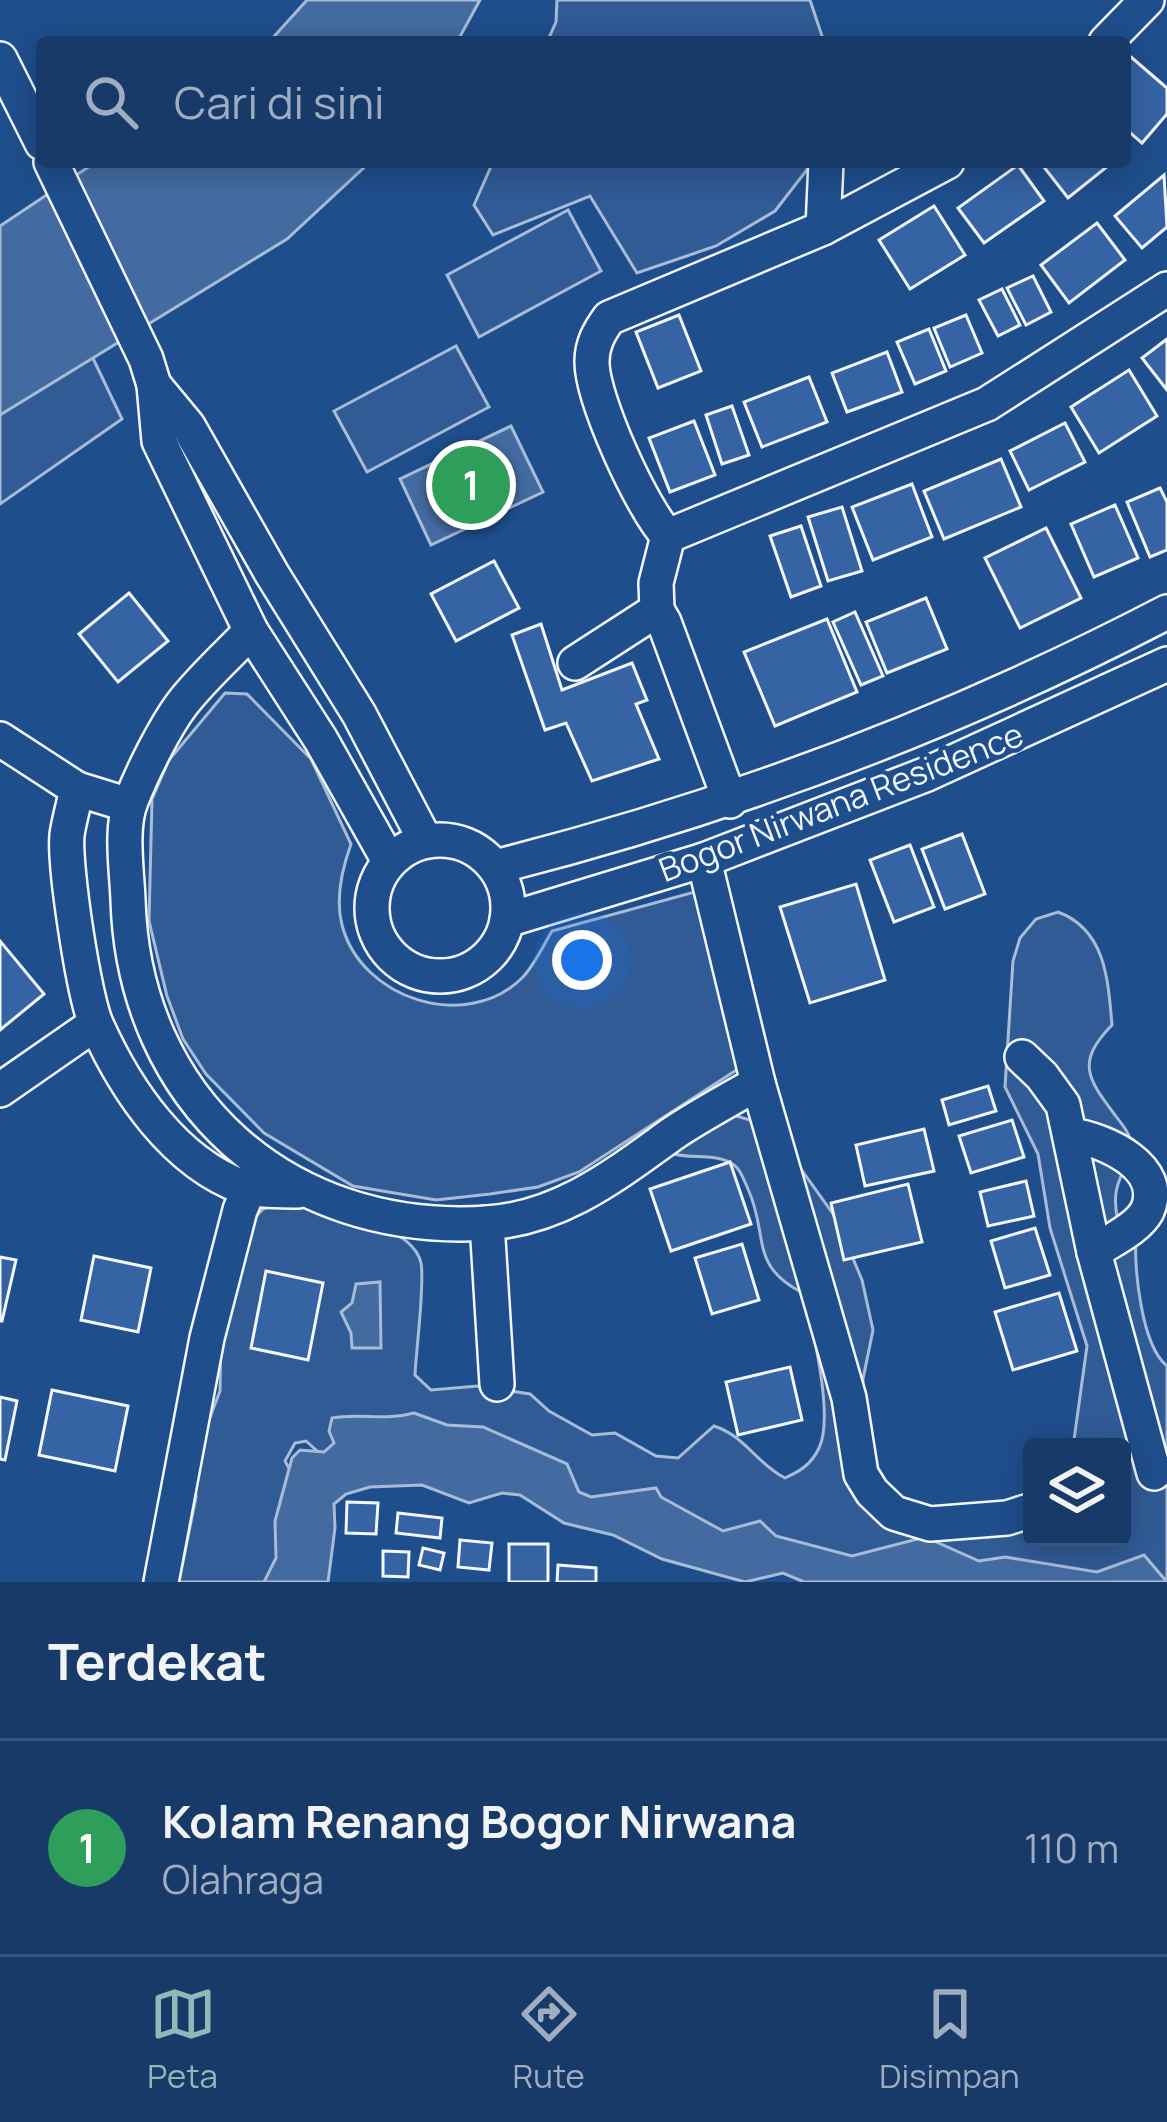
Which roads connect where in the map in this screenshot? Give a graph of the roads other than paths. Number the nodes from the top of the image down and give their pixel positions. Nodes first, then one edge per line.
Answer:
1 (1147, 0) edge
2 (1112, 36) edge
3 (0, 59) edge
4 (36, 130) edge
5 (54, 168) edge
6 (826, 168) edge
7 (932, 168) edge
8 (823, 228) junction
9 (1167, 289) edge
10 (150, 372) junction
11 (668, 536) junction
12 (657, 610) junction
13 (1167, 612) edge
14 (250, 631) junction
15 (575, 663) dead end
16 (1167, 664) edge
17 (0, 740) edge
18 (77, 789) junction
19 (730, 801) junction
20 (129, 805) junction
21 (425, 840) junction
22 (704, 860) junction
23 (389, 861) junction
24 (494, 867) junction
25 (507, 920) junction
26 (95, 1024) junction
27 (1022, 1058) dead end
28 (758, 1083) junction
29 (0, 1090) edge
30 (1072, 1135) junction
31 (254, 1176) junction
32 (487, 1223) junction
33 (1094, 1252) junction
34 (497, 1384) dead end
35 (1148, 1474) edge
36 (1023, 1513) edge
37 (161, 1582) edge

1 - 2 street
3 - 4 street
5 - 10 street
6 - 8 street
7 - 8 street
8 - 11 street
9 - 11 street
10 - 14 street
10 - 21 street
11 - 12 street
12 - 15 street
12 - 19 street
13 - 19 street, Bogor Nirwana Residence
14 - 20 street
14 - 23 street
16 - 22 street, Bogor Nirwana Residence
17 - 18 street
18 - 20 street
18 - 26 street
19 - 24 street, Bogor Nirwana Residence
20 - 31 street
21 - 23 street
21 - 24 street
22 - 25 street, Bogor Nirwana Residence
22 - 28 street
23 - 25 street
24 - 25 street
26 - 29 street
26 - 31 street
27 - 30 street
28 - 32 street
28 - 36 street
30 - 33 street
30 - 33 street
31 - 32 street
31 - 37 street
32 - 34 street
33 - 35 street

